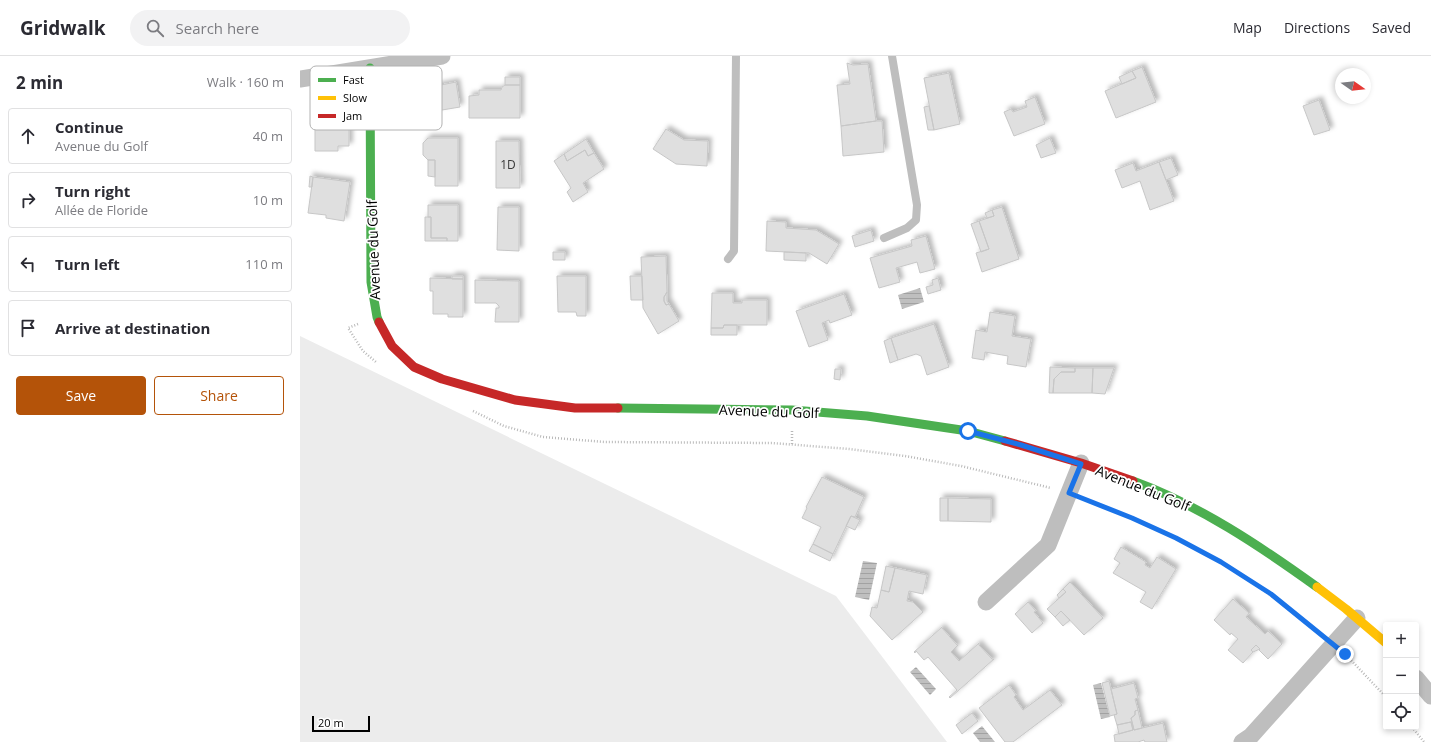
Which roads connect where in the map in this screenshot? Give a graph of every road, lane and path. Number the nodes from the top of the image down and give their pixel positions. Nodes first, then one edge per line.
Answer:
1 (442, 56) edge
2 (736, 56) edge
3 (892, 56) edge
4 (382, 66) edge
5 (310, 77) edge
6 (300, 79) edge
7 (370, 130) edge
8 (884, 238) dead end
9 (728, 259) dead end
10 (377, 317) junction
11 (378, 362) dead end
12 (468, 409) dead end
13 (1081, 464) junction
14 (1069, 493) junction
15 (986, 602) dead end
16 (1356, 618) junction
17 (1383, 640) edge
18 (1333, 644) junction
19 (1419, 682) edge
20 (1383, 694) edge
21 (1431, 696) edge
22 (1414, 730) edge
23 (1242, 742) edge
24 (1424, 742) edge

1 - 4 street
2 - 9 lane
3 - 8 lane
5 - 6 street
7 - 10 street, Avenue du Golf
10 - 11 path
10 - 13 street, Avenue du Golf
12 - 14 path
13 - 14 street
13 - 16 street, Avenue du Golf
14 - 15 street
14 - 18 path
16 - 17 street, Avenue du Golf
16 - 18 street
18 - 20 path
18 - 23 street
19 - 21 street
22 - 24 path

